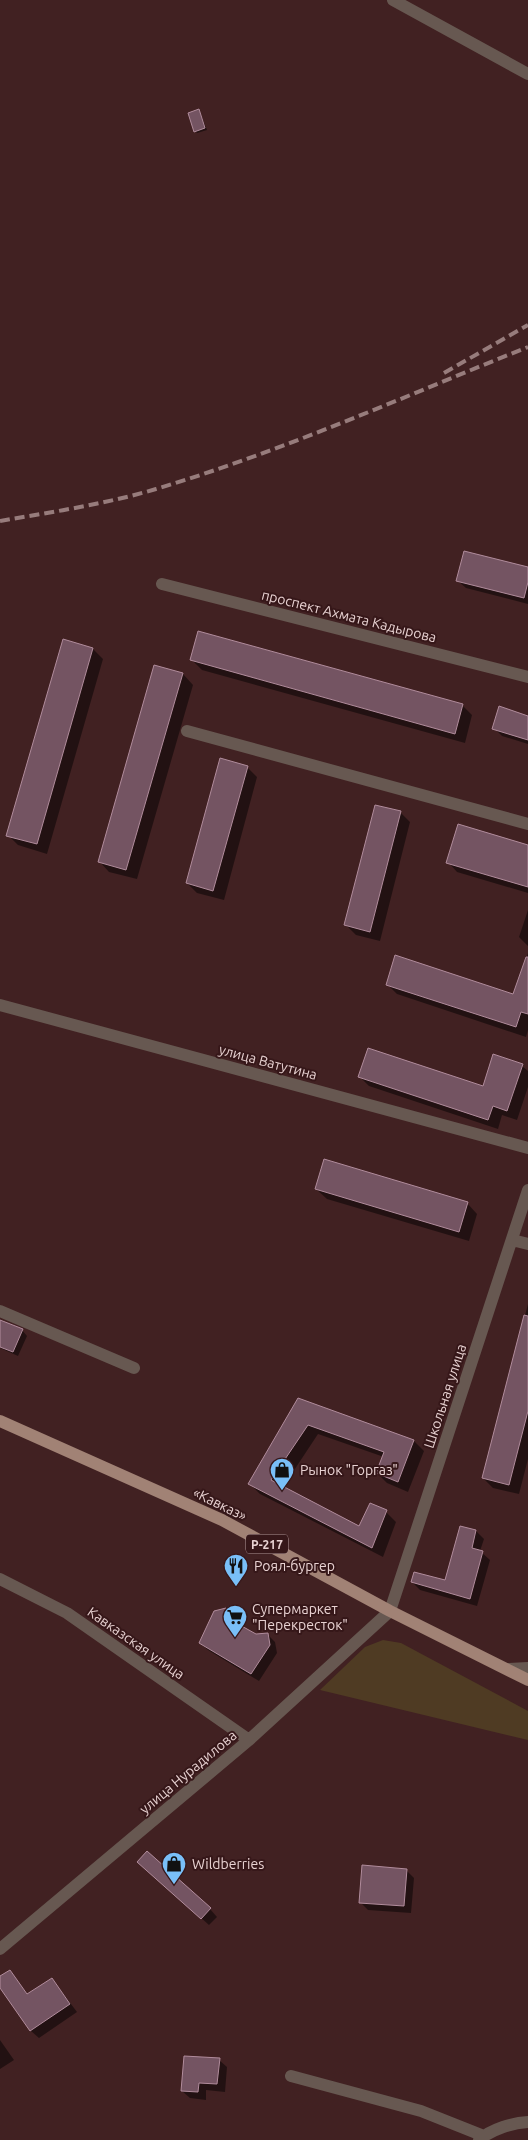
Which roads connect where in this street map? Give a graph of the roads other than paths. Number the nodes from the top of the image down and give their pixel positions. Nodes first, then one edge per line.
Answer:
1 (393, 0) edge
2 (528, 74) edge
3 (162, 584) dead end
4 (528, 677) edge
5 (187, 731) dead end
6 (528, 824) edge
7 (0, 1005) edge
8 (528, 1148) edge
9 (528, 1190) edge
10 (512, 1240) junction
11 (528, 1244) edge
12 (0, 1311) edge
13 (134, 1368) dead end
14 (0, 1422) edge
15 (0, 1579) edge
16 (390, 1611) junction
17 (528, 1668) edge
18 (509, 1669) junction
19 (528, 1680) edge
20 (249, 1740) junction
21 (0, 1949) edge
22 (291, 2076) dead end
23 (528, 2122) edge
24 (482, 2138) edge

1 - 2 street
3 - 4 street, проспект Ахмата Кадырова
5 - 6 street
7 - 8 street, улица Ватутина
9 - 10 street, Школьная улица
10 - 11 street
10 - 16 street, Школьная улица
12 - 13 street
14 - 16 main road, «Кавказ» / Р-217
15 - 20 street, Кавказская улица
16 - 18 main road, «Кавказ» / Р-217
16 - 20 street, улица Нурадилова
17 - 18 street
18 - 19 main road, «Кавказ» / Р-217
20 - 21 street, улица Нурадилова
22 - 24 street
23 - 24 street

